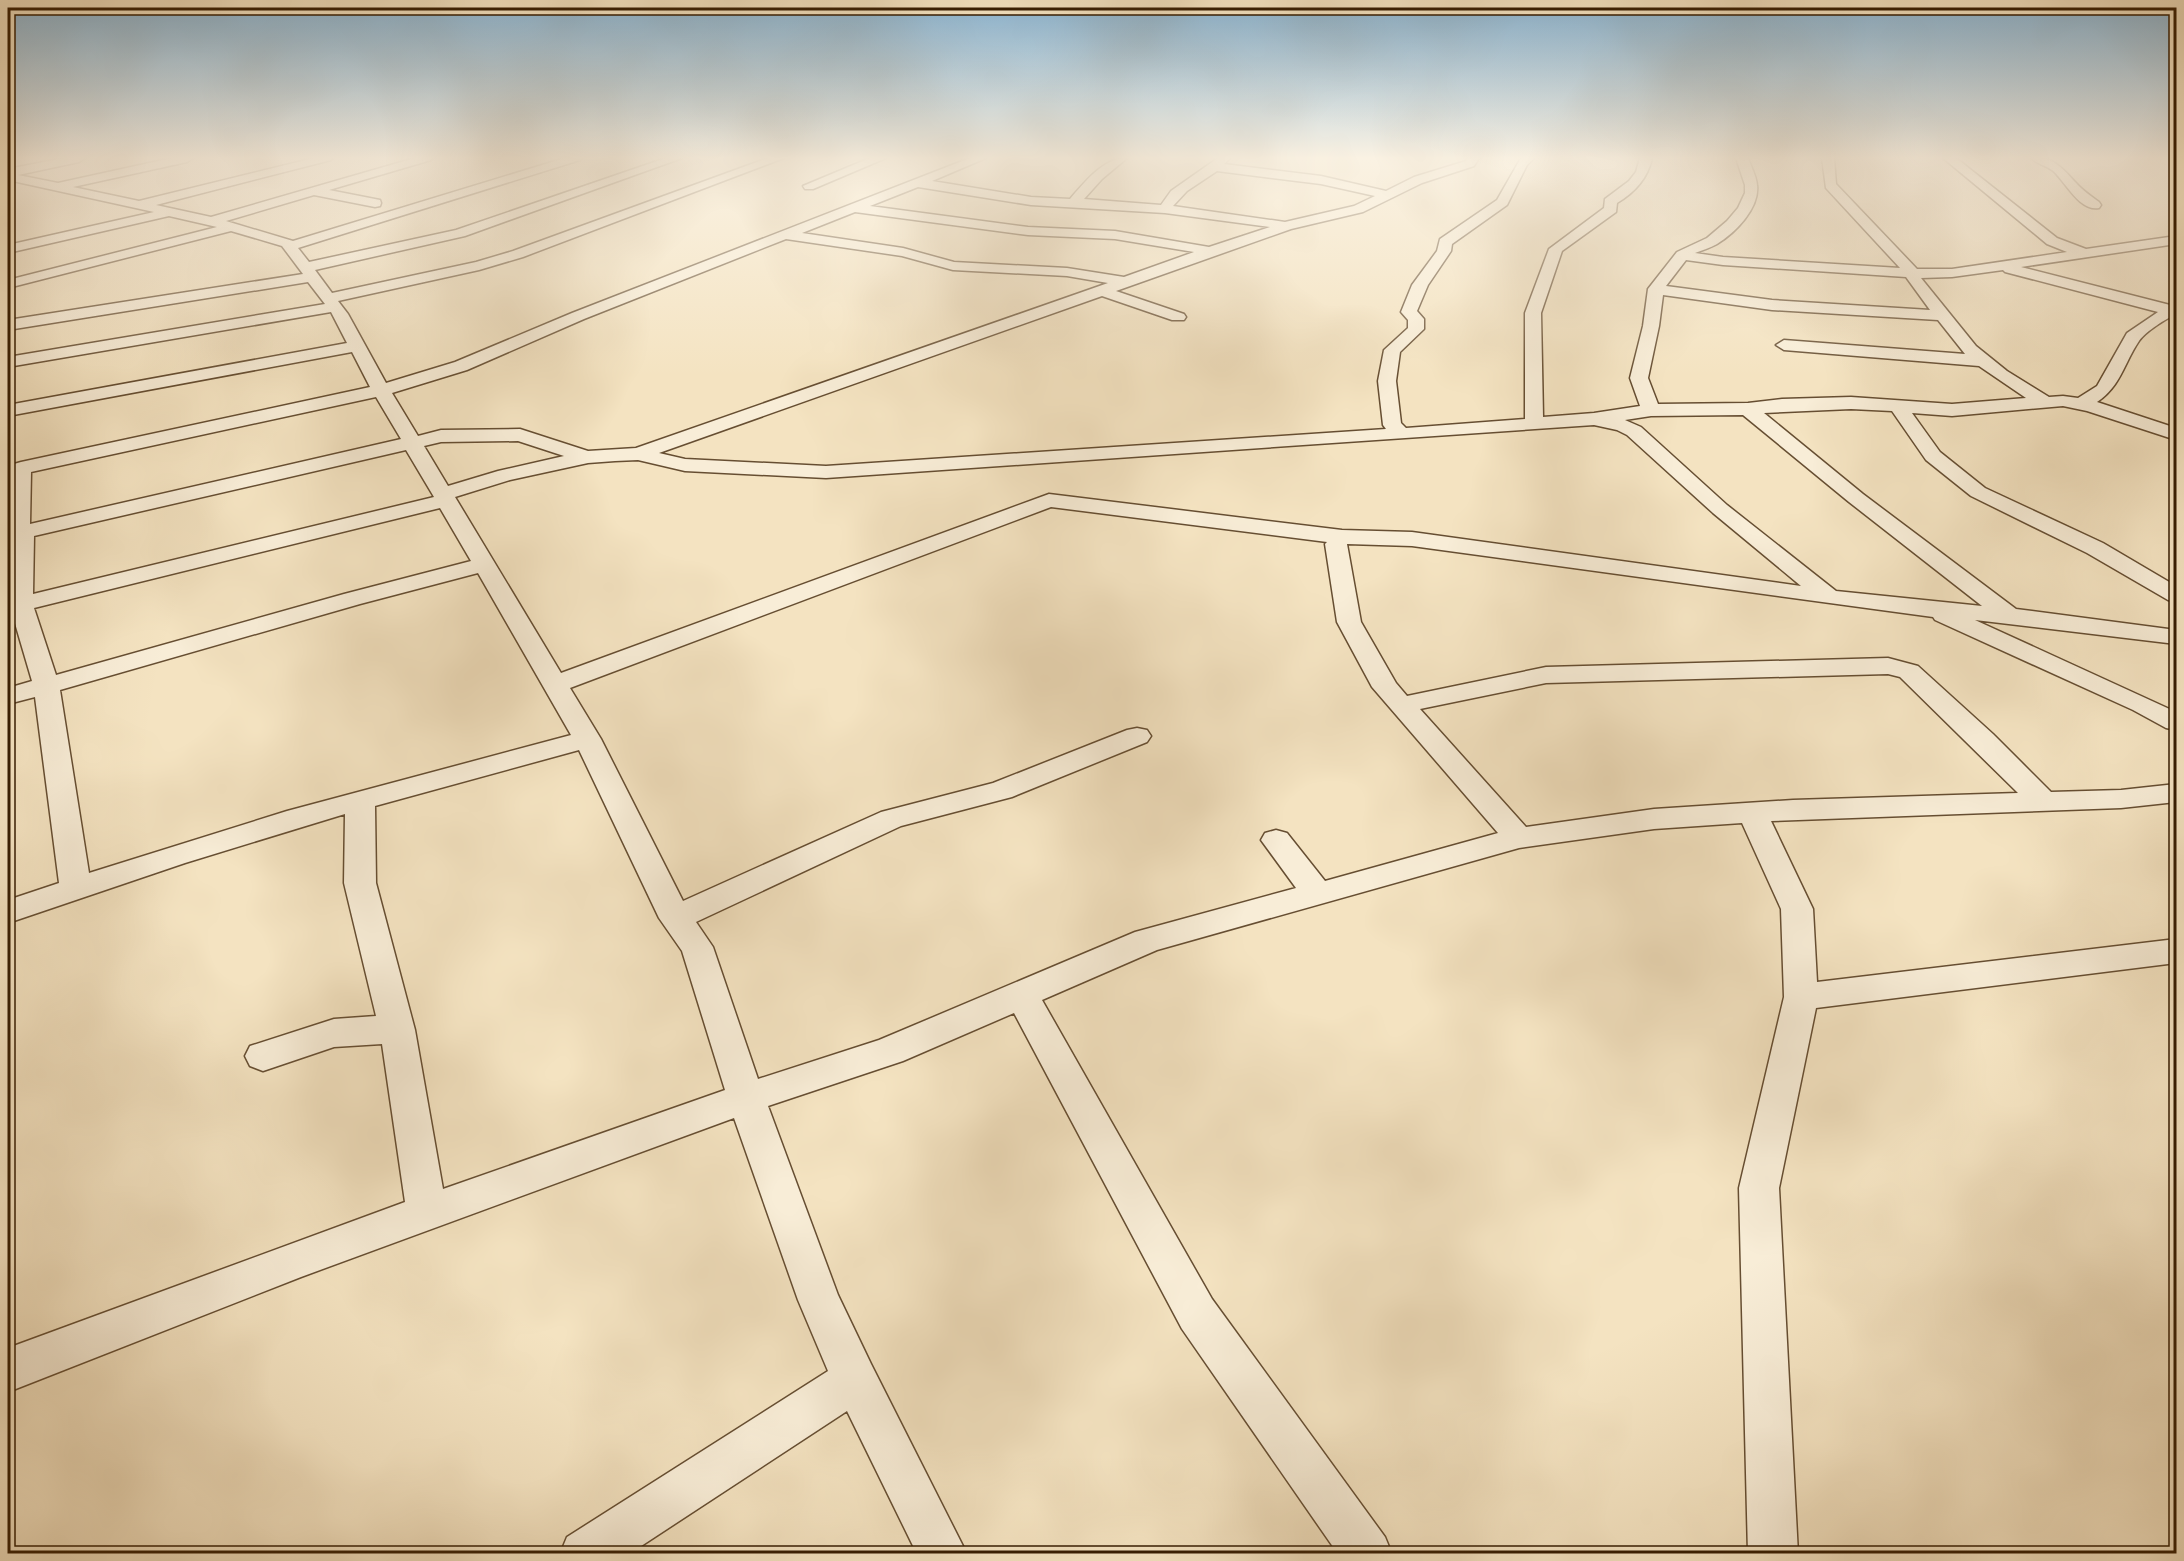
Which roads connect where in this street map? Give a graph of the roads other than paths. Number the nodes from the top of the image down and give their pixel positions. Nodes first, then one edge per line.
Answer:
1 (89, 231) edge
2 (198, 231) edge
3 (233, 231) edge
4 (418, 231) edge
5 (466, 231) edge
6 (580, 231) edge
7 (792, 231) edge
8 (1027, 231) edge
9 (1272, 231) edge
10 (1461, 231) edge
11 (1581, 231) edge
12 (1724, 231) edge
13 (1873, 231) edge
14 (2039, 231) edge
15 (784, 234) junction
16 (2176, 240) edge
17 (8, 249) edge
18 (1210, 251) junction
19 (2084, 253) junction
20 (1682, 255) junction
21 (2000, 266) junction
22 (1912, 273) junction
23 (314, 279) junction
24 (1125, 282) junction
25 (8, 284) edge
26 (1656, 289) junction
27 (1100, 290) junction
28 (2173, 310) edge
29 (1943, 316) junction
30 (1178, 317) dead end
31 (8, 324) edge
32 (1784, 345) dead end
33 (358, 346) junction
34 (1983, 361) junction
35 (8, 362) edge
36 (381, 390) junction
37 (2043, 401) junction
38 (2082, 404) junction
39 (1898, 407) junction
40 (1748, 409) junction
41 (1650, 410) junction
42 (8, 411) edge
43 (1594, 419) junction
44 (1534, 423) junction
45 (2173, 430) edge
46 (1402, 434) junction
47 (412, 441) junction
48 (638, 454) junction
49 (588, 457) junction
50 (14, 473) edge
51 (444, 497) junction
52 (17, 534) edge
53 (1336, 544) dead end
54 (484, 565) junction
55 (2176, 595) edge
56 (1830, 597) junction
57 (14, 605) edge
58 (1938, 610) junction
59 (2009, 615) junction
60 (2176, 637) edge
61 (46, 685) junction
62 (554, 685) junction
63 (8, 696) edge
64 (1403, 705) junction
65 (2176, 722) edge
66 (1137, 736) dead end
67 (586, 739) junction
68 (2176, 793) edge
69 (360, 801) junction
70 (2044, 802) junction
71 (1752, 813) junction
72 (1519, 838) junction
73 (1276, 840) dead end
74 (76, 889) junction
75 (1318, 894) junction
76 (8, 912) edge
77 (675, 918) junction
78 (2176, 951) edge
79 (1021, 993) junction
80 (1801, 997) junction
81 (397, 1030) junction
82 (263, 1056) dead end
83 (746, 1098) junction
84 (428, 1212) junction
85 (8, 1370) edge
86 (855, 1380) junction
87 (585, 1554) edge
88 (943, 1554) edge
89 (1368, 1554) edge
90 (1773, 1554) edge

1 - 17 street
2 - 25 street
3 - 23 street
4 - 23 street
5 - 23 street
6 - 23 street
7 - 15 street
8 - 18 street
9 - 18 street
10 - 46 street
11 - 44 street
12 - 20 street
13 - 22 street
14 - 19 street
15 - 24 street
15 - 36 street
16 - 19 street
18 - 24 street
19 - 21 street
20 - 22 street
20 - 26 street
21 - 22 street
21 - 28 street
22 - 29 street
23 - 31 street
23 - 33 street
23 - 35 street
24 - 27 street
26 - 29 street
26 - 41 street
27 - 30 street
27 - 48 street
28 - 38 street
29 - 34 street
32 - 34 street
33 - 36 street
33 - 42 street
34 - 37 street
36 - 47 street
36 - 50 street
37 - 38 street
37 - 39 street
38 - 45 street
39 - 40 street
39 - 55 street
40 - 41 street
40 - 59 street
41 - 43 street
43 - 44 street
43 - 56 street
44 - 46 street
46 - 48 street
47 - 49 street
47 - 51 street
47 - 52 street
48 - 49 street
49 - 51 street
50 - 52 street
51 - 54 street
51 - 57 street
52 - 57 street
53 - 64 street
54 - 61 street
54 - 62 street
56 - 58 street
56 - 62 street
57 - 61 street
58 - 59 street
58 - 65 street
59 - 60 street
61 - 63 street
61 - 74 street
62 - 67 street
64 - 70 street
64 - 72 street
66 - 77 street
67 - 69 street
67 - 77 street
68 - 70 street
69 - 74 street
69 - 81 street
70 - 71 street
71 - 72 street
71 - 80 street
72 - 75 street
73 - 75 street
74 - 76 street
75 - 79 street
77 - 83 street
78 - 80 street
79 - 83 street
79 - 89 street
80 - 90 street
81 - 82 street
81 - 84 street
83 - 84 street
83 - 86 street
84 - 85 street
86 - 87 street
86 - 88 street

